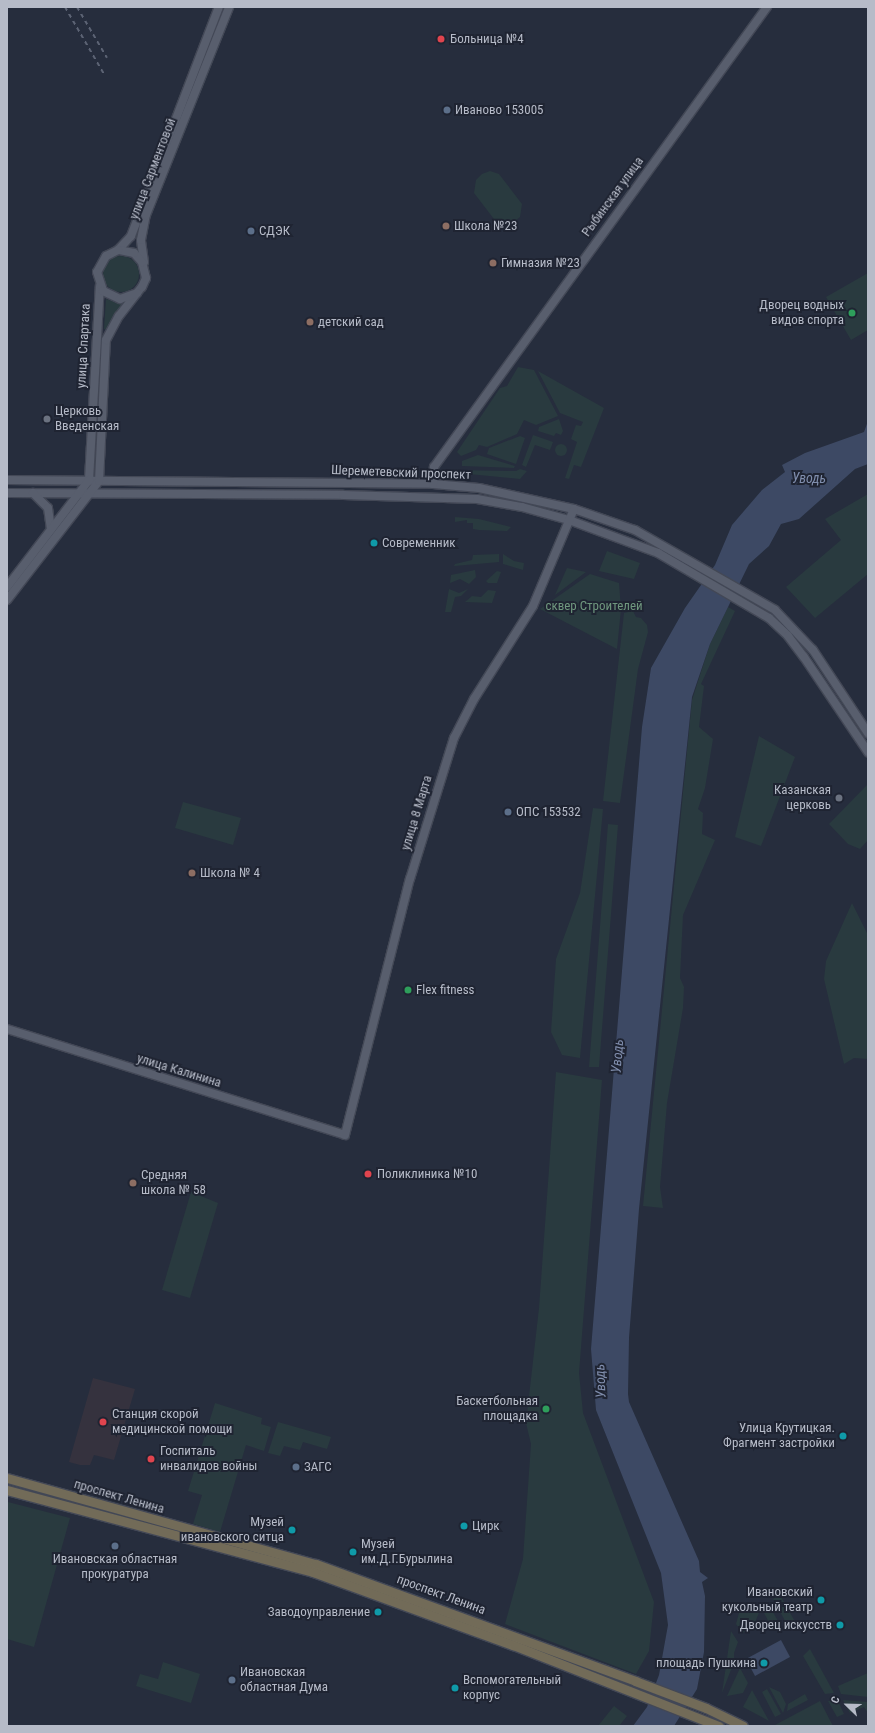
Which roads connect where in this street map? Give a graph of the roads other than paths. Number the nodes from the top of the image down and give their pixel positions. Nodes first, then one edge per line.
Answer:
1 (219, 7) edge
2 (229, 7) edge
3 (767, 7) edge
4 (192, 78) junction
5 (200, 83) junction
6 (118, 250) junction
7 (145, 267) junction
8 (100, 286) junction
9 (137, 293) junction
10 (7, 480) edge
11 (89, 480) junction
12 (99, 481) junction
13 (243, 482) junction
14 (313, 483) junction
15 (433, 484) junction
16 (7, 493) edge
17 (33, 493) junction
18 (78, 494) junction
19 (89, 494) junction
20 (243, 494) junction
21 (312, 496) junction
22 (574, 509) junction
23 (569, 520) junction
24 (51, 530) junction
25 (7, 587) edge
26 (7, 600) edge
27 (868, 733) edge
28 (868, 752) edge
29 (7, 1029) edge
30 (344, 1135) joint
31 (7, 1478) edge
32 (7, 1490) edge
33 (719, 1726) edge
34 (742, 1726) edge

1 - 4 main road, улица Сарментовой
2 - 5 main road, улица Сарментовой
3 - 15 main road, Рыбинская улица
4 - 5 main road
4 - 6 main road, улица Сарментовой
5 - 7 main road, улица Сарментовой
6 - 7 main road
6 - 8 main road
7 - 9 main road
8 - 9 main road
8 - 11 main road, улица Спартака
9 - 12 main road, улица Спартака
10 - 11 main road, Шереметевский проспект
11 - 12 main road, Шереметевский проспект
11 - 18 main road
12 - 13 main road, Шереметевский проспект
12 - 19 main road
13 - 14 main road, Шереметевский проспект
13 - 20 main road
14 - 15 main road, Шереметевский проспект
14 - 21 main road, Шереметевский проспект
15 - 22 main road, Шереметевский проспект
16 - 17 main road, Шереметевский проспект
17 - 18 main road, Шереметевский проспект
17 - 24 main road
18 - 19 main road, Шереметевский проспект
18 - 24 main road
19 - 20 main road, Шереметевский проспект
19 - 26 main road
20 - 21 main road, Шереметевский проспект
21 - 23 main road, Шереметевский проспект
22 - 23 main road, улица 8 Марта
22 - 27 main road, Шереметевский проспект
23 - 28 main road, Шереметевский проспект
23 - 30 main road, улица 8 Марта
24 - 25 main road
29 - 30 main road, улица Калинина
31 - 34 highway, проспект Ленина
32 - 33 highway, проспект Ленина

